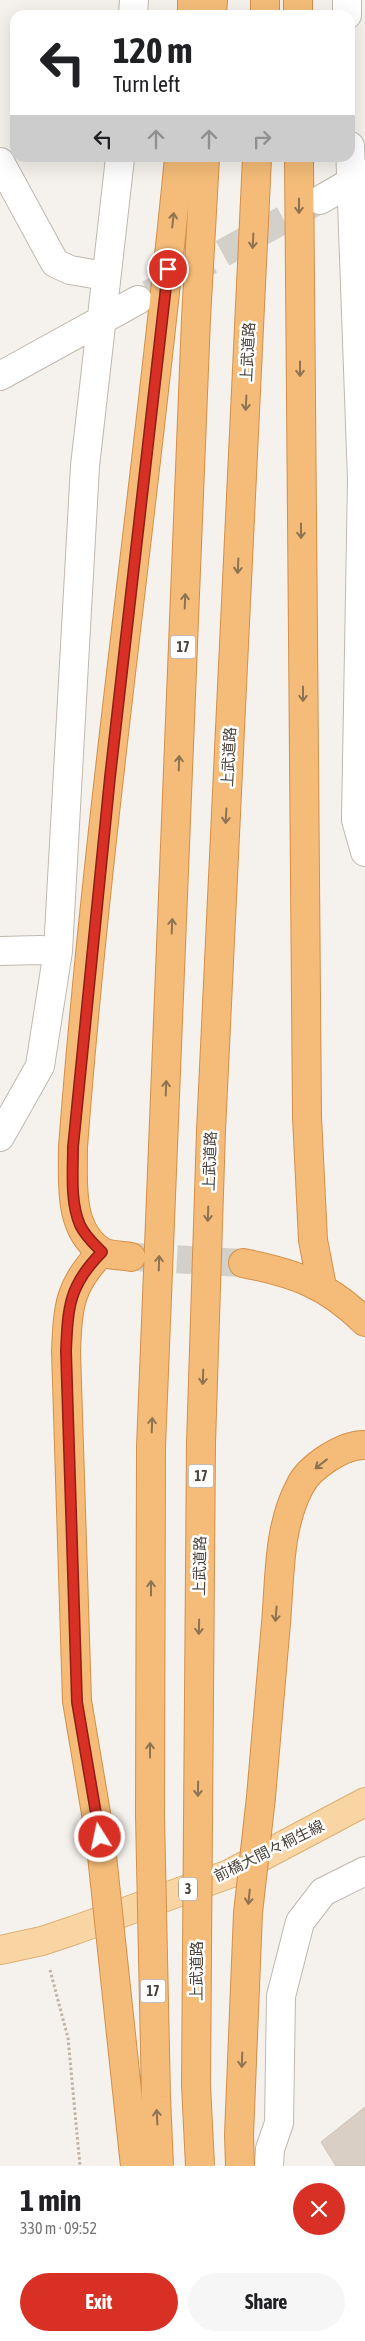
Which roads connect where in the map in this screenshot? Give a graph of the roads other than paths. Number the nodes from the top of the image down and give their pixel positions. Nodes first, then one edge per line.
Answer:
1 (0, 162) edge
2 (119, 162) edge
3 (179, 162) edge
4 (205, 162) edge
5 (257, 162) edge
6 (299, 162) edge
7 (355, 162) edge
8 (359, 177) edge
9 (320, 200) tunnel mouth
10 (105, 276) junction
11 (138, 300) tunnel mouth
12 (101, 321) junction
13 (0, 376) edge
14 (363, 546) edge
15 (365, 852) edge
16 (0, 951) edge
17 (58, 952) junction
18 (0, 1137) edge
19 (102, 1252) junction
20 (131, 1256) tunnel mouth
21 (243, 1262) tunnel mouth
22 (322, 1287) junction
23 (365, 1322) edge
24 (365, 1445) edge
25 (365, 1802) edge
26 (364, 1872) edge
27 (0, 1950) edge
28 (275, 2160) edge
29 (135, 2166) edge
30 (160, 2166) edge
31 (200, 2166) edge
32 (240, 2166) edge

1 - 10 street
2 - 10 street
19 -> 3 highway
30 -> 4 highway, 17, bridge
5 -> 31 highway, 上武道路 / 17, bridge
6 -> 22 highway
7 - 8 street
8 - 9 street
8 - 14 street
10 - 12 street
11 - 12 street
12 - 13 street
12 - 17 street
14 - 15 street
16 - 17 street
17 - 18 street
19 - 20 highway
19 - 29 highway, bridge
21 - 22 highway
22 - 23 highway
24 -> 32 highway, bridge
25 - 27 main road, 前橋大間々桐生線 / 3
26 - 28 street

